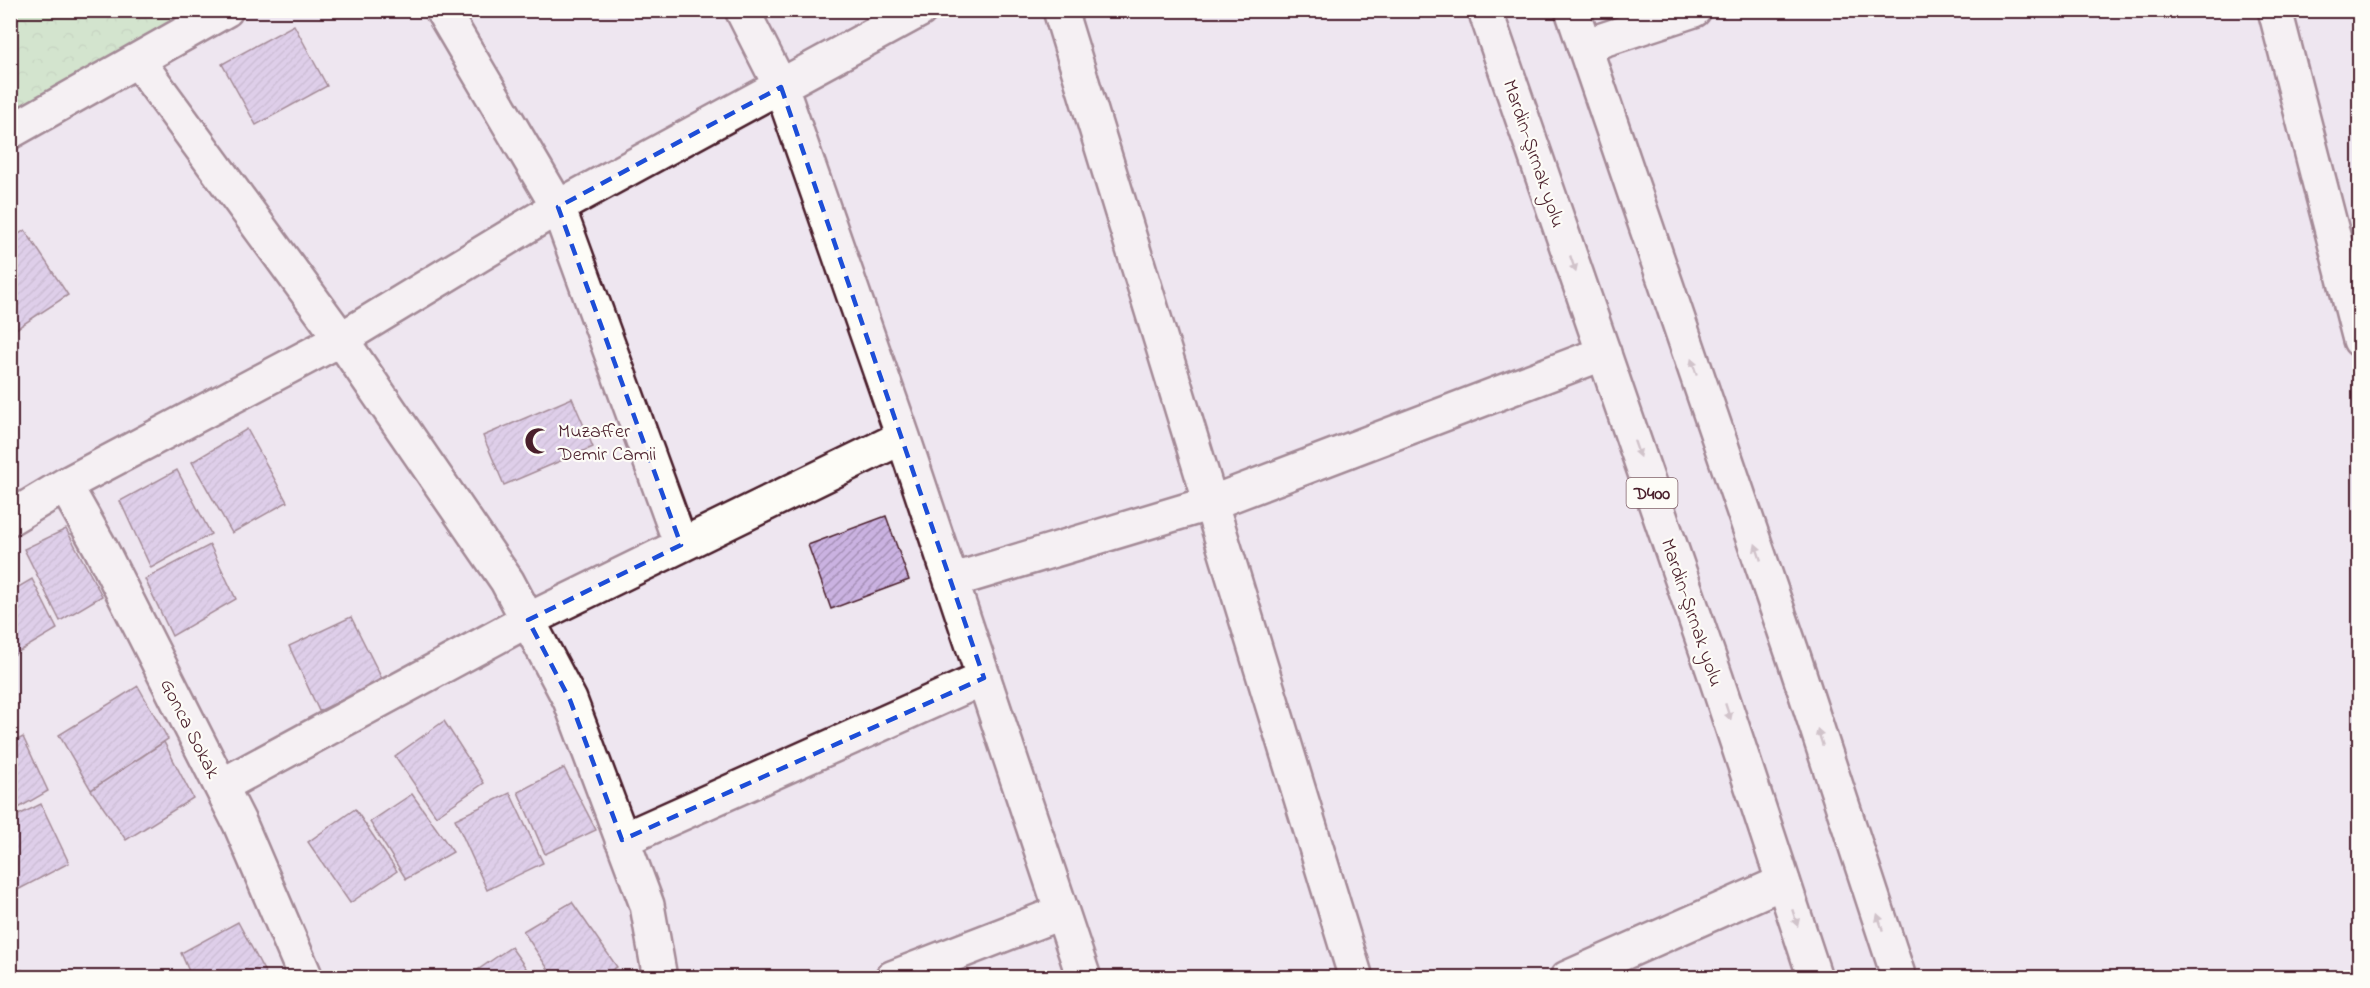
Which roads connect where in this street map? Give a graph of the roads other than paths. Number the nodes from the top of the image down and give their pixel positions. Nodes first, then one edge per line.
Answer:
1 (226, 10) edge
2 (442, 10) edge
3 (742, 10) edge
4 (920, 10) edge
5 (1060, 10) edge
6 (1485, 10) edge
7 (1572, 10) edge
8 (1694, 10) edge
9 (2275, 10) edge
10 (1584, 46) junction
11 (138, 61) junction
12 (781, 87) junction
13 (10, 132) edge
14 (558, 207) junction
15 (341, 339) junction
16 (2360, 340) edge
17 (1604, 353) junction
18 (903, 436) junction
19 (64, 485) junction
20 (1211, 503) junction
21 (10, 518) edge
22 (681, 545) junction
23 (951, 581) junction
24 (528, 620) junction
25 (984, 678) junction
26 (220, 786) junction
27 (622, 840) junction
28 (1783, 882) junction
29 (1062, 912) junction
30 (306, 978) edge
31 (660, 978) edge
32 (892, 978) edge
33 (1084, 978) edge
34 (1356, 978) edge
35 (1567, 978) edge
36 (1815, 978) edge
37 (1899, 978) edge

1 - 11 main road
2 - 14 main road
3 - 12 main road
4 - 12 main road
5 - 20 main road
6 -> 17 main road, Mardin-Şırnak yolu / D400
7 - 10 main road
8 - 10 main road
9 - 16 main road
37 -> 10 main road
11 - 13 main road
11 - 15 main road
12 - 14 main road
12 - 18 main road
14 - 15 main road
14 - 22 main road
15 - 19 main road
15 - 24 main road
17 - 20 main road
17 -> 28 main road, Mardin-Şırnak yolu / D400
18 - 22 main road
18 - 23 main road
19 - 21 main road
19 - 26 main road, Gonca Sokak
20 - 23 main road
20 - 34 main road
22 - 24 main road
23 - 25 main road
24 - 26 main road
24 - 27 main road
25 - 27 main road
25 - 29 main road
26 - 30 main road, Gonca Sokak
27 - 31 main road
28 - 35 main road
28 -> 36 main road, Mardin-Şırnak yolu / D400
29 - 32 main road
29 - 33 main road

